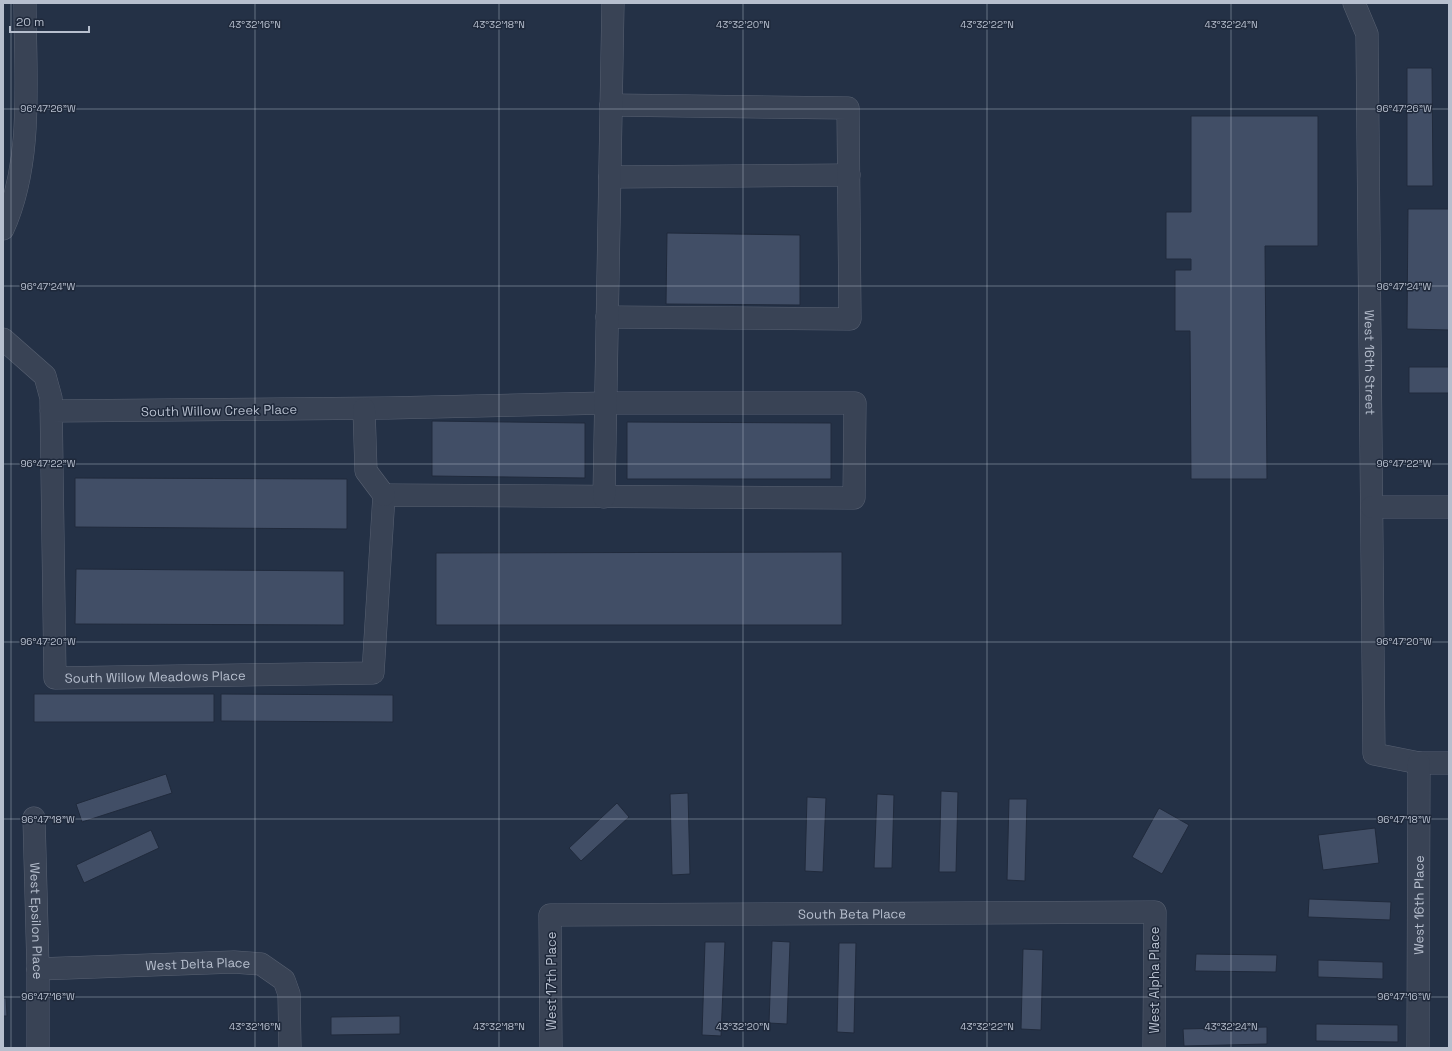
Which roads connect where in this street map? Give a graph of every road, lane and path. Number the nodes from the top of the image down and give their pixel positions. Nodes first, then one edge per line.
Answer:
1 (25, 3) edge
2 (613, 3) edge
3 (1354, 3) edge
4 (611, 105) junction
5 (849, 175) junction
6 (610, 177) junction
7 (3, 229) edge
8 (607, 317) junction
9 (3, 339) edge
10 (606, 403) junction
11 (364, 408) junction
12 (51, 411) junction
13 (384, 495) junction
14 (604, 497) junction
15 (1372, 507) junction
16 (1449, 507) edge
17 (1418, 763) junction
18 (1449, 763) edge
19 (34, 818) dead end
20 (1155, 912) joint
21 (550, 915) joint
22 (38, 969) junction
23 (38, 1048) edge
24 (290, 1048) edge
25 (551, 1048) edge
26 (1154, 1048) edge
27 (1418, 1048) edge

1 - 7 street
2 - 4 street
3 - 15 street, West 16th Street
4 - 5 street
4 - 6 street
5 - 6 street
5 - 8 street
6 - 8 street
8 - 10 street
9 - 12 street, South Willow Meadows Place
10 - 11 street, South Willow Creek Place
10 - 14 street
10 - 14 street, South Willow Creek Place
11 - 12 street, South Willow Creek Place
11 - 13 street
12 - 13 street, South Willow Meadows Place
13 - 14 street
15 - 16 street
15 - 17 street, West 16th Street
17 - 18 street
17 - 27 street, West 16th Place
19 - 22 street, West Epsilon Place
20 - 21 street, South Beta Place
20 - 26 street, West Alpha Place
21 - 25 street, West 17th Place
22 - 23 street, West Epsilon Place
22 - 24 street, West Delta Place

